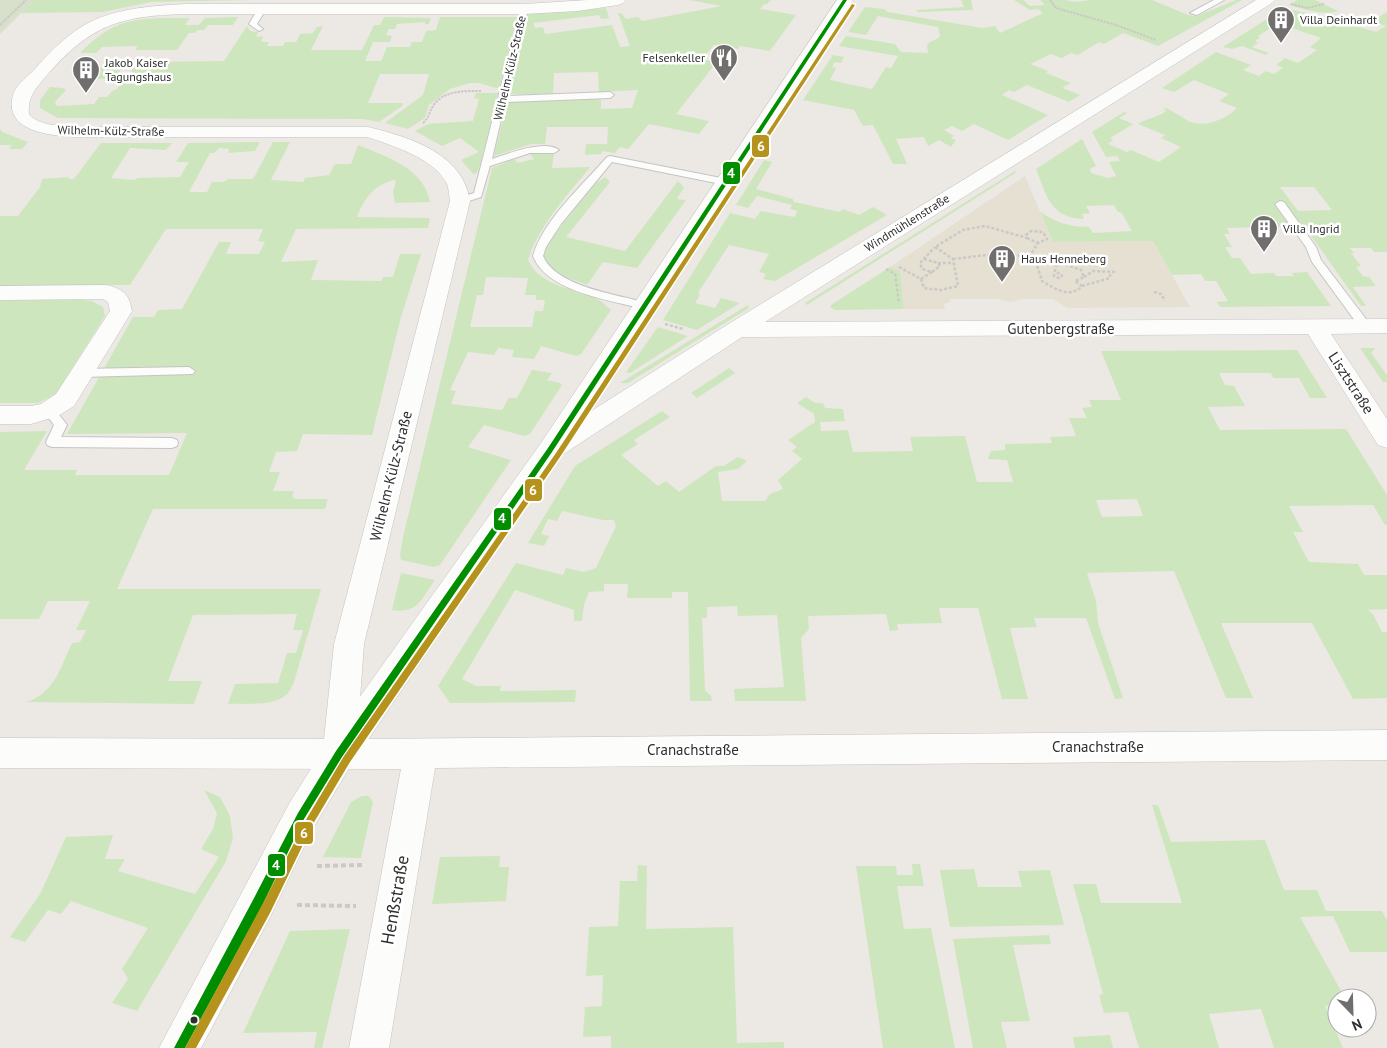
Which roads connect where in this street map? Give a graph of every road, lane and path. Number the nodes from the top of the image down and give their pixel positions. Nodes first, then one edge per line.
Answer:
1 (26, 0) edge
2 (618, 0) edge
3 (845, 0) edge
4 (1050, 0) edge
5 (1220, 0) edge
6 (1264, 0) edge
7 (1290, 4) dead end
8 (1324, 4) dead end
9 (262, 9) junction
10 (524, 9) junction
11 (1194, 13) dead end
12 (0, 25) edge
13 (259, 29) dead end
14 (1156, 40) dead end
15 (484, 91) dead end
16 (610, 95) dead end
17 (503, 99) junction
18 (425, 122) dead end
19 (554, 150) dead end
20 (486, 164) junction
21 (726, 182) junction
22 (460, 202) junction
23 (1280, 204) dead end
24 (1027, 238) junction
25 (1038, 243) junction
26 (935, 247) junction
27 (1029, 257) junction
28 (924, 259) junction
29 (1035, 259) junction
30 (953, 261) junction
31 (938, 263) junction
32 (1056, 265) junction
33 (899, 267) dead end
34 (886, 269) dead end
35 (932, 272) junction
36 (1116, 272) dead end
37 (1055, 273) dead end
38 (1110, 273) junction
39 (1084, 277) junction
40 (921, 279) junction
41 (896, 280) dead end
42 (1082, 286) junction
43 (0, 293) edge
44 (644, 305) junction
45 (662, 323) dead end
46 (1315, 326) junction
47 (1376, 326) edge
48 (735, 330) junction
49 (688, 331) dead end
50 (189, 371) dead end
51 (81, 373) junction
52 (50, 410) junction
53 (0, 415) edge
54 (1387, 439) edge
55 (172, 443) dead end
56 (550, 450) junction
57 (1387, 745) edge
58 (421, 752) junction
59 (0, 753) edge
60 (339, 754) junction
61 (401, 864) junction
62 (276, 866) junction
63 (257, 904) junction
64 (394, 906) junction
65 (179, 1048) edge
66 (369, 1048) edge

1 - 12 path
2 - 10 street, Wilhelm-Külz-Straße
3 - 21 street
4 - 14 path
5 - 11 lane
6 - 48 street, Windmühlenstraße
7 - 8 path
9 - 10 street, Wilhelm-Külz-Straße
9 - 13 lane
9 - 22 street, Wilhelm-Külz-Straße
10 - 17 lane, Wilhelm-Külz-Straße
15 - 18 path
16 - 17 lane
17 - 20 lane, Wilhelm-Külz-Straße
19 - 20 lane
20 - 22 lane, Wilhelm-Külz-Straße
21 - 44 street
21 - 44 lane
22 - 60 street, Wilhelm-Külz-Straße
23 - 47 lane
24 - 25 path
24 - 25 path
24 - 26 path
25 - 27 path
26 - 28 path
26 - 30 path
27 - 29 path
27 - 30 path
28 - 31 path
28 - 35 path
29 - 32 path
29 - 42 path
30 - 31 path
30 - 40 path
31 - 35 path
32 - 37 path
32 - 39 path
33 - 40 path
34 - 41 path
35 - 40 path
36 - 38 path
38 - 39 path
38 - 42 path
39 - 42 path
43 - 51 street
44 - 56 street
45 - 49 path
46 - 47 street, Gutenbergstraße
46 - 48 street, Gutenbergstraße
46 - 54 street, Lisztstraße
48 - 56 street, Windmühlenstraße
50 - 51 lane
51 - 52 street
52 - 53 street
52 - 55 lane
56 - 60 street
57 - 58 street, Cranachstraße
58 - 60 street, Cranachstraße
58 - 61 street, Henßstraße
59 - 60 street, Cranachstraße
60 - 62 street
61 - 62 path
61 - 64 street, Henßstraße
62 - 63 street
63 - 64 path
63 - 65 street
64 - 66 street, Henßstraße

